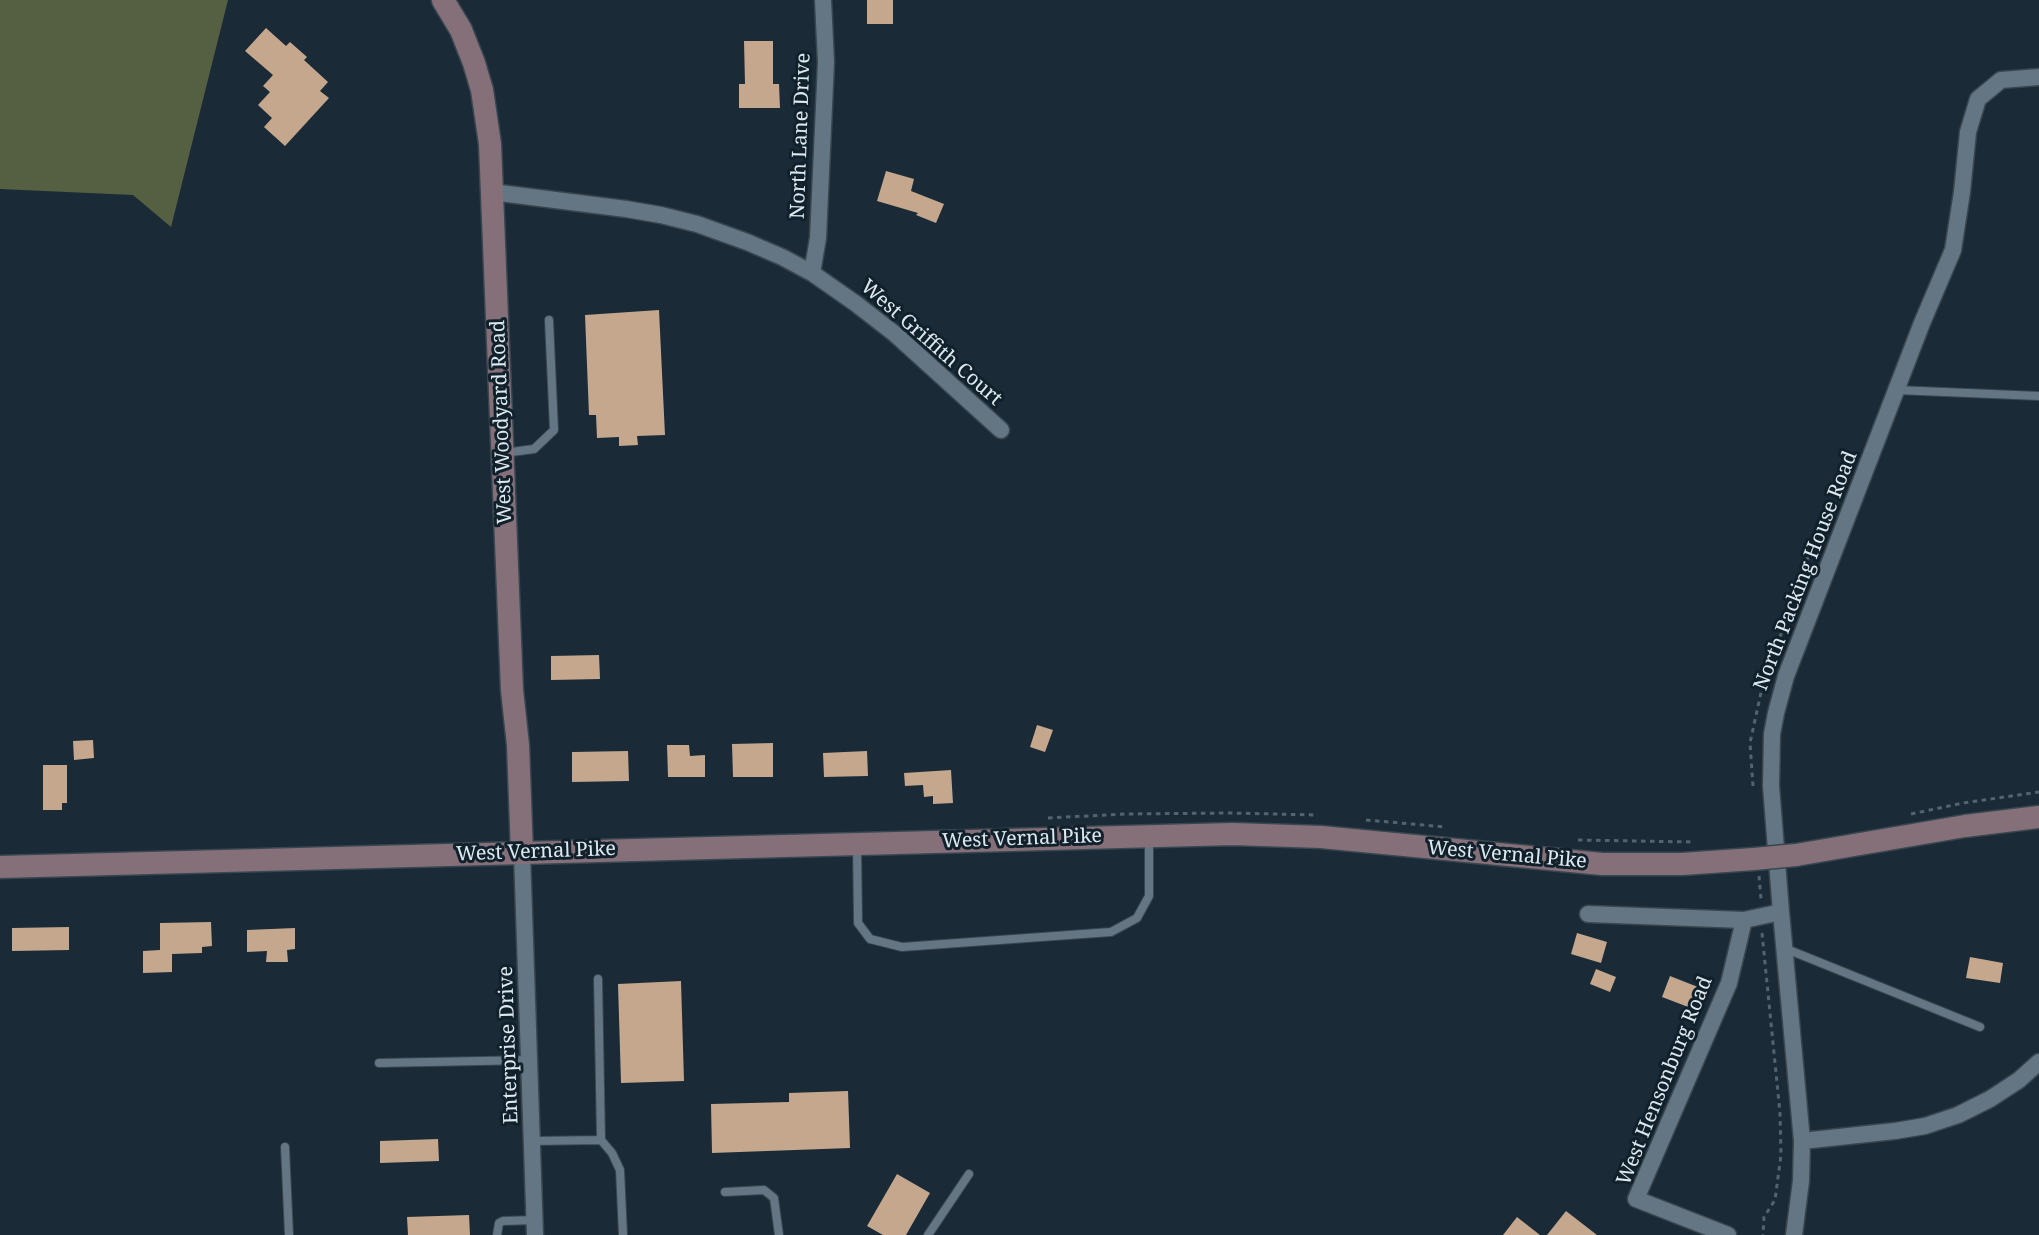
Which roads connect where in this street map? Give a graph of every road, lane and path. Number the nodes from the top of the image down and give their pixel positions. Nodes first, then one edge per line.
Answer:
1 (443, 0) edge
2 (823, 0) edge
3 (2035, 80) edge
4 (492, 192) junction
5 (812, 273) junction
6 (549, 320) dead end
7 (1897, 390) junction
8 (2039, 396) edge
9 (1001, 430) dead end
10 (503, 453) junction
11 (2039, 817) edge
12 (1149, 836) junction
13 (857, 844) junction
14 (522, 853) junction
15 (0, 867) edge
16 (1780, 912) junction
17 (1588, 914) dead end
18 (1744, 920) junction
19 (1761, 925) dead end
20 (1784, 948) junction
21 (598, 979) dead end
22 (1980, 1027) dead end
23 (530, 1060) junction
24 (2039, 1062) edge
25 (380, 1064) dead end
26 (601, 1140) junction
27 (1802, 1140) junction
28 (533, 1142) junction
29 (285, 1147) dead end
30 (969, 1174) dead end
31 (725, 1192) dead end
32 (535, 1228) edge
33 (290, 1235) edge
34 (497, 1235) edge
35 (623, 1235) edge
36 (779, 1235) edge
37 (928, 1235) edge
38 (1728, 1235) edge
39 (1762, 1235) edge
40 (1794, 1235) edge

1 - 4 main road, West Woodyard Road
2 - 5 street, North Lane Drive
3 - 7 street, North Packing House Road
4 - 5 street, West Griffith Court
4 - 10 main road, West Woodyard Road
5 - 9 street, West Griffith Court
6 - 10 lane
7 - 8 lane
7 - 16 street, North Packing House Road
10 - 14 main road, West Woodyard Road
11 - 12 main road, West Vernal Pike, bridge
12 - 13 main road, West Vernal Pike
12 - 13 lane
13 - 14 main road, West Vernal Pike
14 - 15 main road, West Vernal Pike
14 - 23 street, Enterprise Drive
16 - 18 street
16 - 20 street, North Packing House Road
17 - 18 street
18 - 38 street, West Hensonburg Road
19 - 39 path
20 - 22 lane
20 - 27 street, North Packing House Road
21 - 26 lane
23 - 25 lane
23 - 28 street, Enterprise Drive
24 - 27 street
26 - 28 lane
26 - 35 lane
27 - 40 street, North Packing House Road
28 - 32 street, Enterprise Drive
29 - 33 lane
30 - 37 lane
31 - 36 lane
32 - 34 lane

